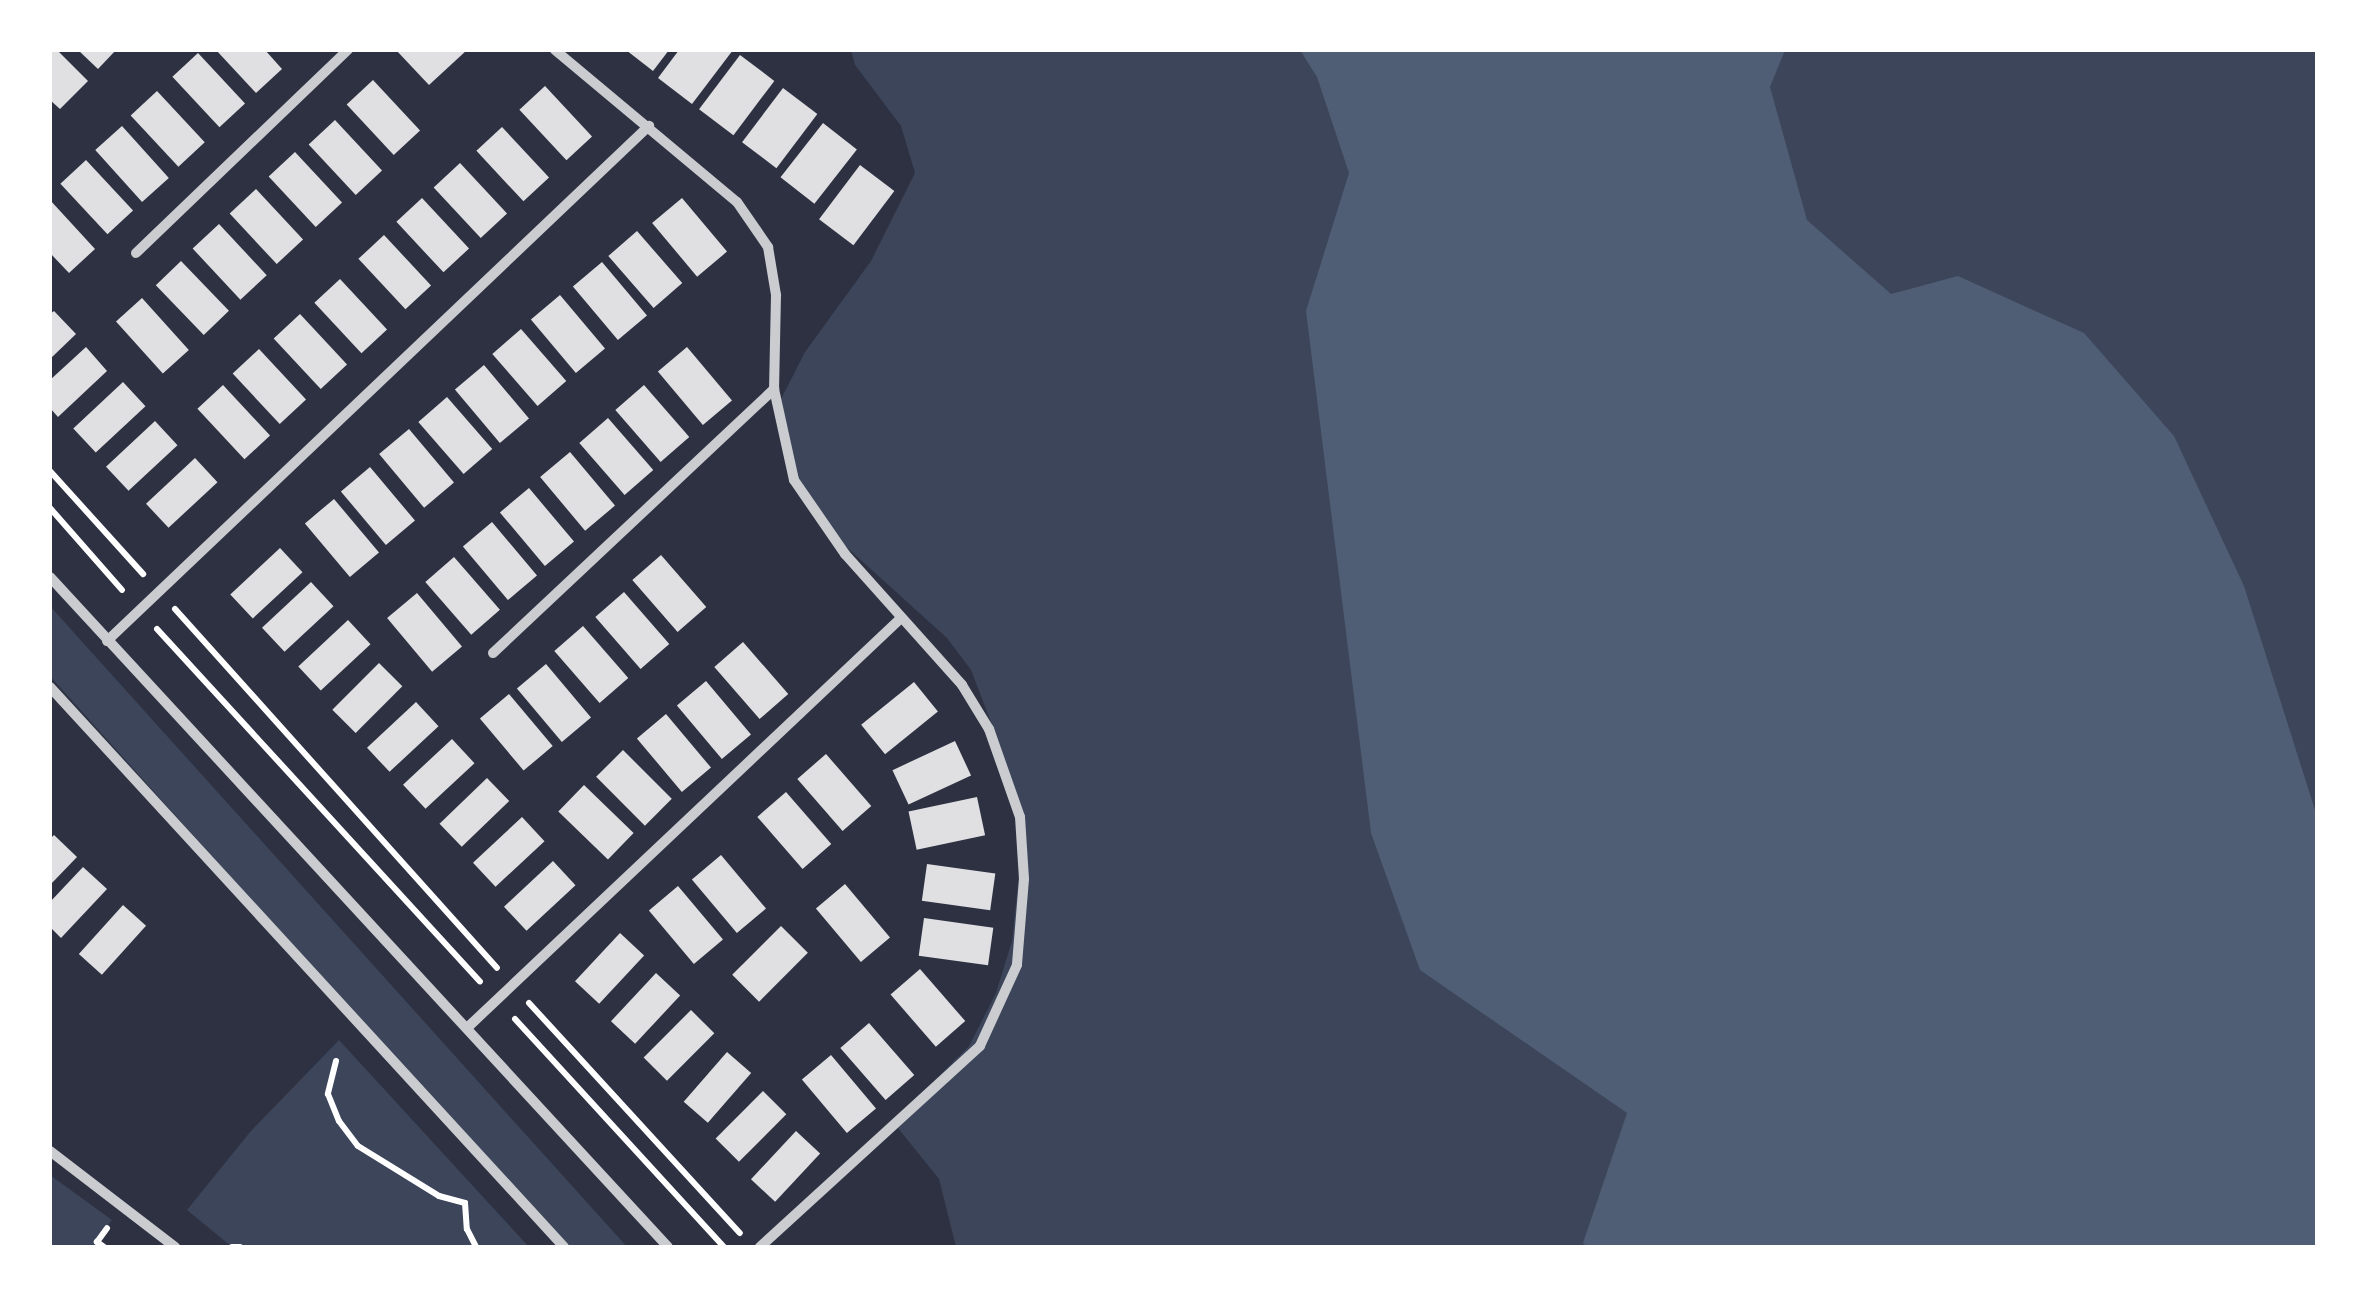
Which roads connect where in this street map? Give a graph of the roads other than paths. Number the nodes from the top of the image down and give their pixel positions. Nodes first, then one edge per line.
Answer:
1 (348, 50) edge
2 (555, 50) edge
3 (649, 126) junction
4 (136, 253) dead end
5 (774, 388) junction
6 (50, 577) edge
7 (900, 619) junction
8 (107, 640) junction
9 (493, 653) dead end
10 (53, 695) edge
11 (468, 1027) junction
12 (50, 1151) edge
13 (175, 1247) edge
14 (564, 1247) edge
15 (668, 1247) edge
16 (756, 1247) edge

1 - 4 street
2 - 3 street
3 - 5 street
3 - 8 street
5 - 7 street
5 - 9 street
6 - 8 street
7 - 11 street
7 - 16 street
8 - 11 street
10 - 14 street
11 - 15 street
12 - 13 street

